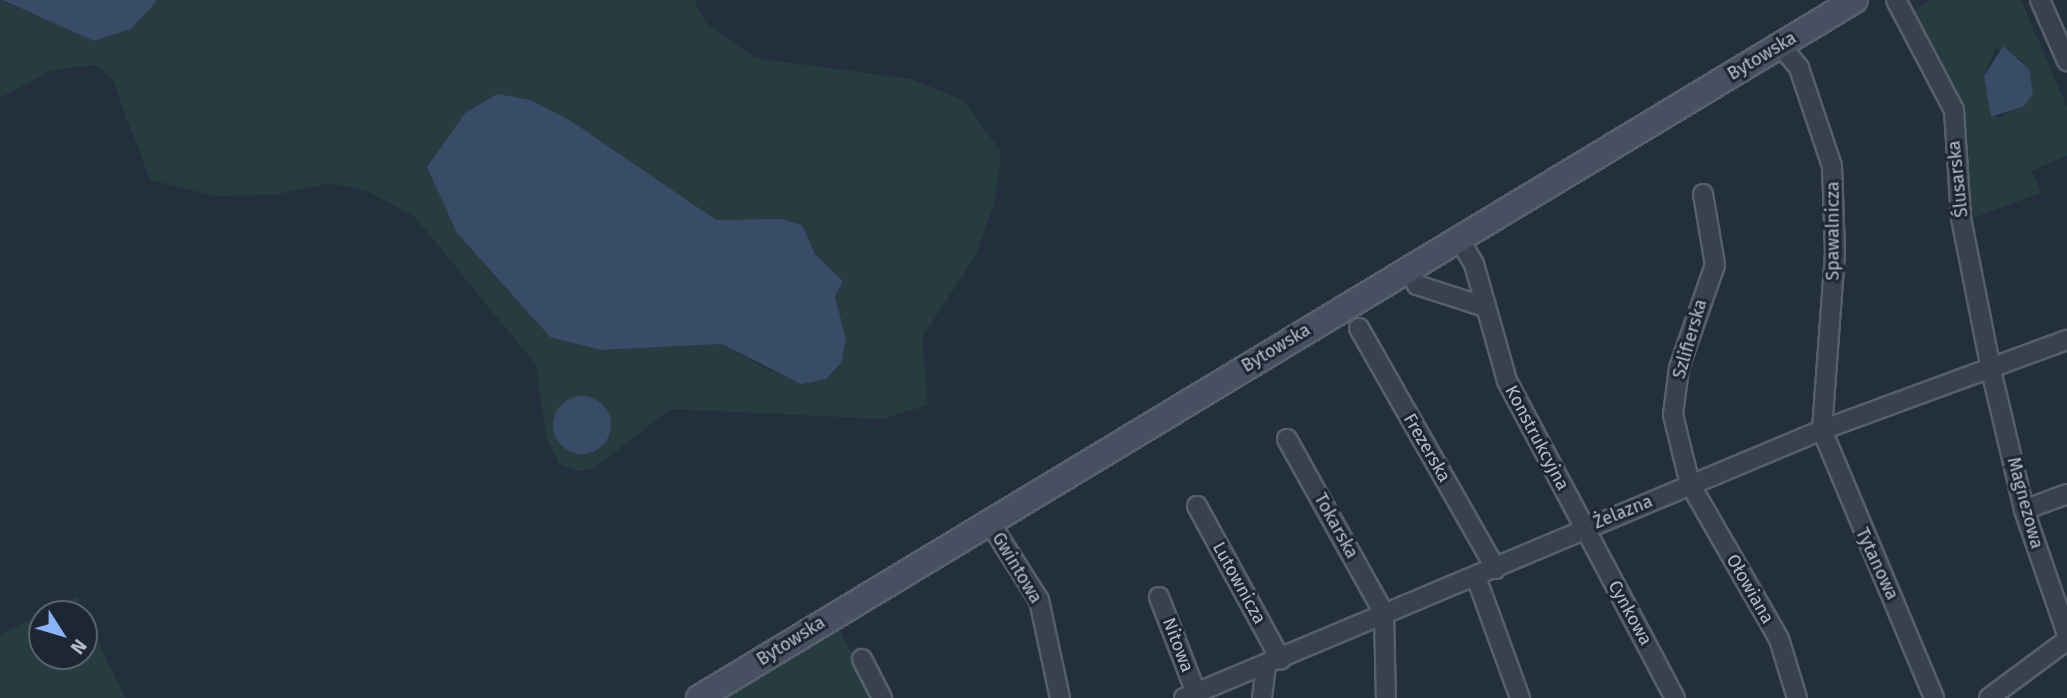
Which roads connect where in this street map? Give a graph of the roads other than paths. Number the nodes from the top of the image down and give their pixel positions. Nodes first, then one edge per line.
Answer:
1 (1855, 0) edge
2 (1896, 0) edge
3 (2040, 0) edge
4 (1780, 45) junction
5 (2067, 61) edge
6 (1703, 194) dead end
7 (1459, 239) junction
8 (1408, 268) junction
9 (1482, 306) junction
10 (1359, 328) dead end
11 (2067, 340) edge
12 (1992, 370) junction
13 (1822, 430) junction
14 (1287, 439) dead end
15 (1690, 484) junction
16 (2067, 494) edge
17 (1197, 506) dead end
18 (2024, 510) junction
19 (988, 520) junction
20 (1584, 527) junction
21 (1496, 569) junction
22 (1476, 578) junction
23 (1159, 597) dead end
24 (1384, 614) junction
25 (2067, 634) edge
26 (2067, 640) edge
27 (862, 659) dead end
28 (1273, 664) junction
29 (1190, 696) edge
30 (699, 698) edge
31 (883, 698) edge
32 (1060, 698) edge
33 (1262, 698) edge
34 (1387, 698) edge
35 (1520, 698) edge
36 (1675, 698) edge
37 (1797, 698) edge
38 (1934, 698) edge
39 (1989, 698) edge

1 - 4 main road, Bytowska
2 - 12 street, Ślusarska
3 - 5 street
4 - 7 main road, Bytowska
4 - 13 street, Spawalnicza
6 - 15 street, Szlifierska
7 - 8 main road, Bytowska
7 - 9 street, Konstrukcyjna
8 - 9 street
8 - 19 main road, Bytowska
9 - 20 street, Konstrukcyjna
10 - 21 street, Frezerska
11 - 12 street, Żelazna
12 - 13 street, Żelazna
12 - 18 street, Magnezowa
13 - 15 street, Żelazna
13 - 38 street, Tytanowa
14 - 24 street, Tokarska
15 - 20 street, Żelazna
15 - 37 street, Ołowiana
16 - 18 street
17 - 28 street, Lutownicza
18 - 25 street, Magnezowa
19 - 30 main road, Bytowska
19 - 32 street, Gwintowa
20 - 21 street, Żelazna
20 - 36 street, Cynkowa
21 - 22 street, Żelazna
22 - 24 street, Żelazna
22 - 35 street
23 - 29 street, Nitowa
24 - 28 street, Żelazna
24 - 34 street
26 - 39 street
27 - 31 street
28 - 29 street, Żelazna
28 - 33 street

